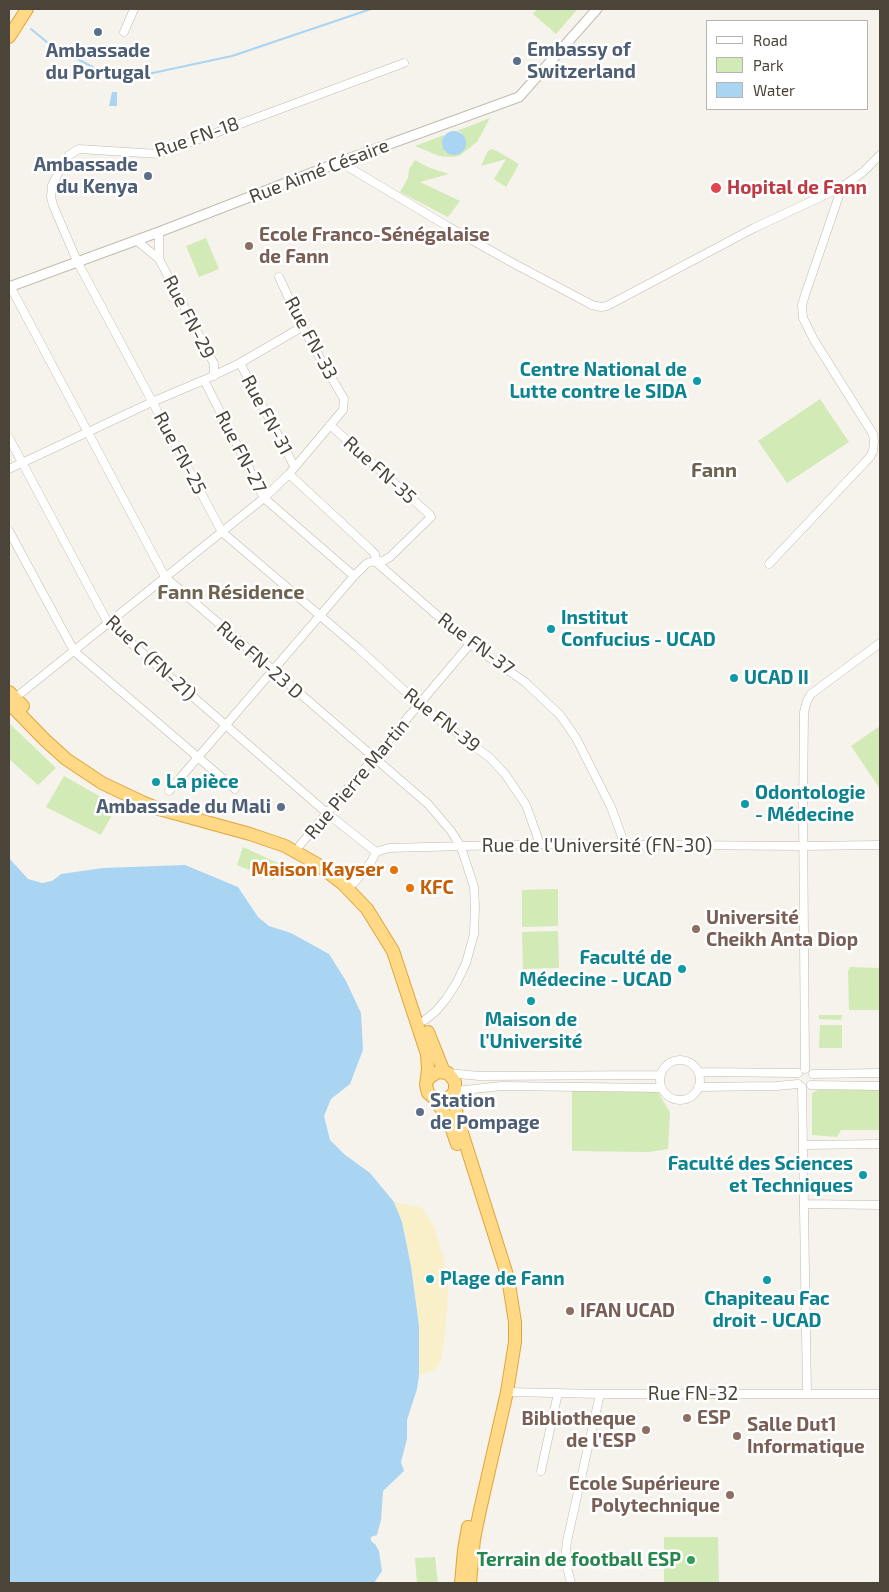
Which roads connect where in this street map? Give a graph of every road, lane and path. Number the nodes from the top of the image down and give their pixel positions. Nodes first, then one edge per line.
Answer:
1 (18, 9) edge
2 (27, 9) edge
3 (134, 9) edge
4 (597, 9) edge
5 (9, 23) edge
6 (124, 32) dead end
7 (9, 37) edge
8 (404, 63) dead end
9 (880, 155) edge
10 (340, 162) junction
11 (842, 187) junction
12 (159, 232) junction
13 (136, 240) junction
14 (159, 259) junction
15 (77, 261) junction
16 (279, 276) dead end
17 (9, 286) edge
18 (302, 327) junction
19 (240, 363) junction
20 (214, 376) junction
21 (204, 380) junction
22 (152, 402) junction
23 (330, 425) junction
24 (87, 432) junction
25 (9, 438) edge
26 (22, 463) junction
27 (294, 466) junction
28 (9, 469) edge
29 (289, 474) junction
30 (264, 498) junction
31 (9, 531) edge
32 (222, 532) junction
33 (376, 562) junction
34 (769, 564) dead end
35 (354, 576) junction
36 (165, 577) junction
37 (319, 616) junction
38 (108, 623) junction
39 (880, 643) edge
40 (470, 644) junction
41 (74, 651) junction
42 (272, 671) junction
43 (11, 697) edge
44 (420, 705) junction
45 (225, 725) junction
46 (198, 757) junction
47 (373, 758) junction
48 (235, 789) dead end
49 (169, 791) dead end
50 (328, 814) junction
51 (540, 844) junction
52 (300, 845) junction
53 (623, 845) junction
54 (880, 845) edge
55 (803, 846) junction
56 (461, 847) junction
57 (376, 852) junction
58 (354, 883) junction
59 (425, 1020) junction
60 (446, 1072) junction
61 (698, 1072) junction
62 (805, 1072) junction
63 (880, 1072) edge
64 (661, 1075) junction
65 (427, 1081) junction
66 (811, 1085) junction
67 (800, 1086) junction
68 (880, 1086) edge
69 (698, 1087) junction
70 (662, 1088) junction
71 (454, 1092) junction
72 (435, 1099) junction
73 (880, 1144) edge
74 (804, 1145) junction
75 (805, 1204) junction
76 (880, 1205) edge
77 (507, 1392) junction
78 (558, 1393) junction
79 (600, 1394) junction
80 (807, 1394) junction
81 (880, 1394) edge
82 (541, 1471) dead end
83 (461, 1583) edge
84 (470, 1583) edge
85 (571, 1583) edge

1 - 5 highway
2 - 7 highway
3 - 6 street
4 - 10 street, Rue Aimé Césaire
8 - 15 street, Rue FN-18
9 - 11 street
10 - 11 street
10 - 12 street, Rue Aimé Césaire
11 - 34 street
12 - 13 street, Rue Aimé Césaire
12 - 14 street
13 - 14 street
13 - 15 street, Rue Aimé Césaire
14 - 20 street, Rue FN-29
15 - 17 street, Rue Aimé Césaire
15 - 22 street, Rue FN-25
16 - 18 street, Rue FN-33
17 - 24 street, Rue FN-23 D
18 - 19 street
18 - 23 street, Rue FN-33
19 - 20 street
19 - 27 street, Rue FN-31
20 - 21 street
21 - 22 street
21 - 30 street, Rue FN-27
22 - 24 street
22 - 32 street, Rue FN-25
23 - 27 street
23 - 33 street, Rue FN-35
24 - 26 street
24 - 36 street, Rue FN-23 D
25 - 26 street, Rue C (FN-21)
26 - 28 street
26 - 38 street, Rue C (FN-21)
27 - 29 street
29 - 30 street
29 - 33 street, Rue FN-37
30 - 32 street
30 - 35 street, Rue FN-27
31 - 41 street
32 - 36 street
32 - 37 street, Rue FN-25
33 - 35 street
33 - 40 street, Rue FN-37
35 - 37 street
36 - 38 street
36 - 42 street, Rue FN-23 D
37 - 42 street
37 - 44 street, Rue FN-39
38 - 41 street
38 - 45 street, Rue C (FN-21)
39 - 55 street
40 - 44 street, Rue Pierre Martin
40 - 53 street, Rue FN-37
41 - 43 street
41 - 46 street
42 - 45 street
42 - 47 street, Rue FN-23 D
43 - 52 highway
43 - 65 highway
44 - 47 street, Rue Pierre Martin
44 - 51 street, Rue FN-39
45 - 46 street
45 - 50 street, Rue C (FN-21)
46 - 48 street
46 - 49 street
47 - 50 street, Rue Pierre Martin
47 - 56 street, Rue FN-23 D
50 - 52 street, Rue Pierre Martin
50 - 57 street
51 - 53 street, Rue de l'Université (FN-30)
51 - 56 street, Rue de l'Université (FN-30)
52 - 58 highway
53 - 55 street, Rue de l'Université (FN-30)
54 - 55 street, Rue de l'Université (FN-30)
55 - 62 street
56 - 57 street, Rue de l'Université (FN-30)
56 - 59 street, Rue FN-23 D
57 - 58 street
58 - 59 highway
59 - 60 highway
60 - 64 street
60 - 65 highway
60 - 71 highway
61 - 62 street
61 - 64 street
61 - 69 street
62 - 63 street
62 - 66 street
62 - 67 street
64 - 70 street
65 - 72 highway
66 - 67 street
66 - 68 street
67 - 69 street
67 - 74 street
69 - 70 street
70 - 71 street
71 - 72 highway
71 - 77 highway
72 - 83 highway
73 - 74 street
74 - 75 street
75 - 76 street
75 - 80 street
77 - 78 street, Rue FN-32
77 - 84 highway
78 - 79 street, Rue FN-32
78 - 82 street
79 - 80 street, Rue FN-32
79 - 85 street
80 - 81 street, Rue FN-32

